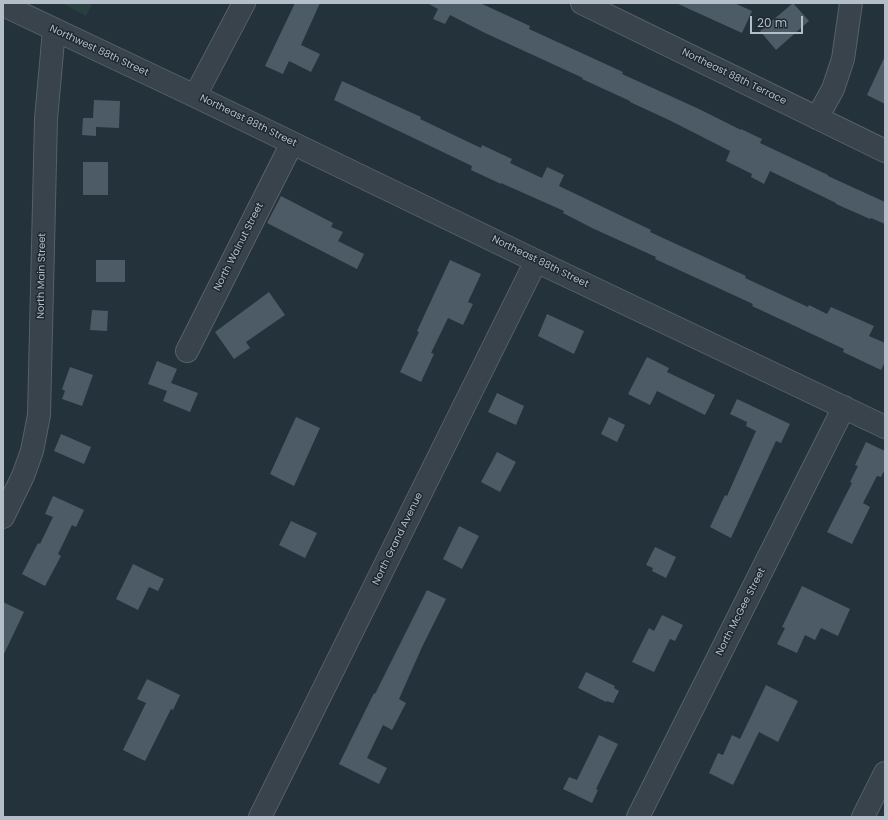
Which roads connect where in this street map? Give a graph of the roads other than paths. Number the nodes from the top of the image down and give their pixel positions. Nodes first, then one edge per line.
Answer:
1 (244, 3) edge
2 (582, 3) edge
3 (851, 3) edge
4 (3, 5) edge
5 (54, 30) junction
6 (195, 96) junction
7 (817, 118) junction
8 (292, 143) junction
9 (885, 151) edge
10 (536, 260) junction
11 (186, 351) dead end
12 (844, 407) junction
13 (885, 427) edge
14 (3, 517) edge
15 (885, 773) edge
16 (260, 817) edge
17 (638, 817) edge
18 (863, 817) edge

1 - 6 street
2 - 7 street, Northeast 88th Terrace
3 - 7 street
4 - 5 street, Northwest 88th Street
5 - 6 street, Northwest 88th Street
5 - 14 street, North Main Street
6 - 8 street, Northeast 88th Street
7 - 9 street, Northeast 88th Terrace
8 - 10 street, Northeast 88th Street
8 - 11 street, North Walnut Street
10 - 12 street, Northeast 88th Street
10 - 16 street, North Grand Avenue
12 - 13 street, Northeast 88th Street
12 - 17 street, North McGee Street
15 - 18 street

